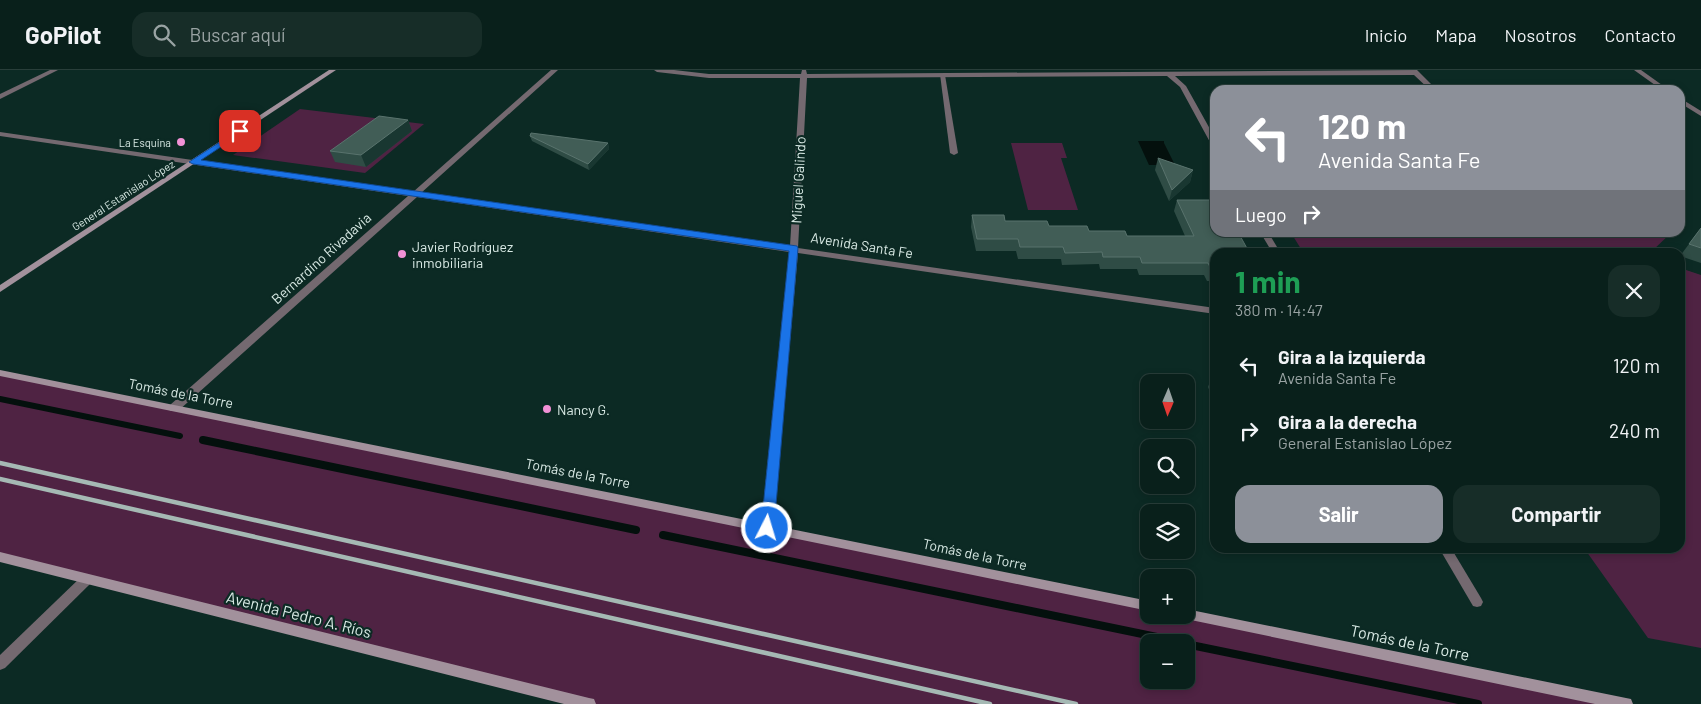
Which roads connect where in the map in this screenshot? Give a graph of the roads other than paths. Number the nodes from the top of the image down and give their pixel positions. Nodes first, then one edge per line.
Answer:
1 (56, 70) edge
2 (333, 70) edge
3 (555, 70) edge
4 (657, 70) edge
5 (1637, 70) edge
6 (1415, 71) edge
7 (1166, 72) edge
8 (804, 73) edge
9 (942, 75) junction
10 (1429, 85) edge
11 (1659, 85) edge
12 (0, 97) edge
13 (1685, 103) edge
14 (1701, 114) edge
15 (0, 134) edge
16 (1210, 135) edge
17 (954, 152) dead end
18 (193, 162) junction
19 (416, 194) junction
20 (1267, 237) edge
21 (794, 248) junction
22 (1274, 248) edge
23 (0, 289) edge
24 (1210, 310) edge
25 (0, 373) edge
26 (174, 408) junction
27 (767, 528) junction
28 (1448, 553) edge
29 (0, 557) edge
30 (86, 580) junction
31 (1476, 602) dead end
32 (1140, 604) edge
33 (1195, 616) edge
34 (0, 664) edge
35 (556, 700) edge
36 (589, 704) edge
37 (1626, 704) edge

1 - 12 street
2 - 18 street, General Estanislao López
3 - 19 street, Bernardino Rivadavia
4 - 8 street
5 - 11 street
6 - 7 street
6 - 10 street
7 - 9 street
7 - 16 street
8 - 9 street
8 - 21 street, Miguel Galindo
9 - 17 street
13 - 14 street
15 - 18 street, Avenida Santa Fe
18 - 19 street, Avenida Santa Fe
18 - 23 street, General Estanislao López
19 - 21 street, Avenida Santa Fe
19 - 26 street, Bernardino Rivadavia
20 - 22 street
21 - 24 street, Avenida Santa Fe
21 - 27 street, Miguel Galindo
25 - 26 street, Tomás de la Torre
26 - 27 street, Tomás de la Torre
27 - 32 street, Tomás de la Torre
28 - 31 street
29 - 30 street, Avenida Pedro A. Ríos
30 - 34 street
30 - 35 street, Avenida Pedro A. Ríos
33 - 37 street, Tomás de la Torre
35 - 36 street, Avenida Pedro A. Ríos

